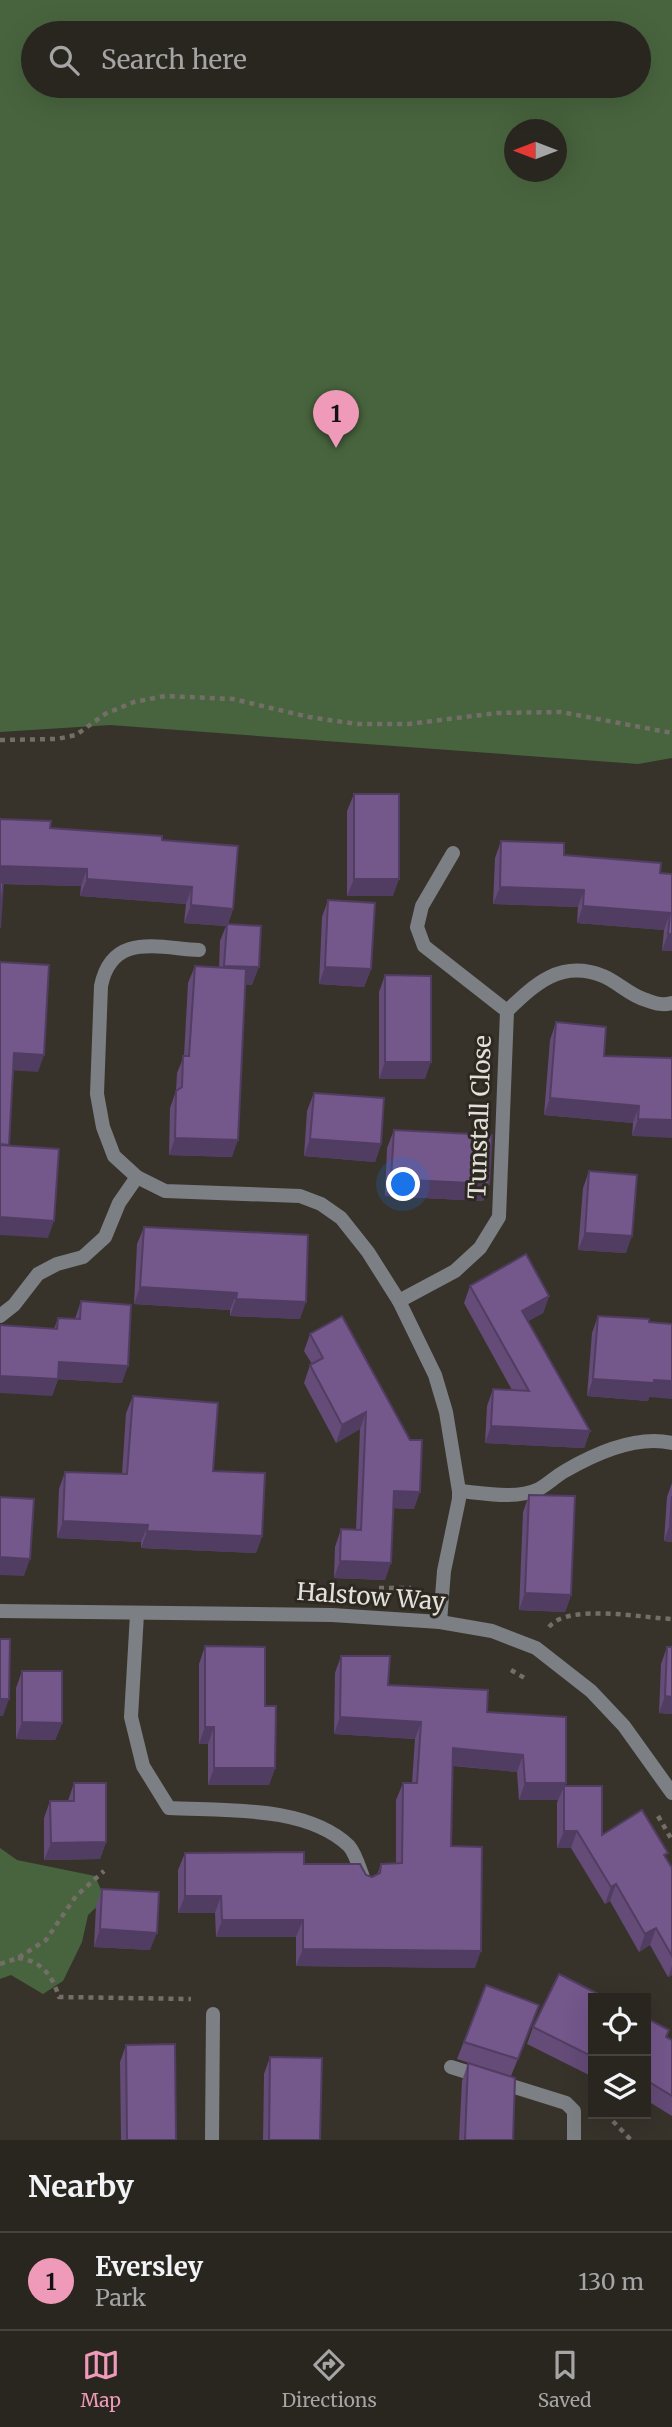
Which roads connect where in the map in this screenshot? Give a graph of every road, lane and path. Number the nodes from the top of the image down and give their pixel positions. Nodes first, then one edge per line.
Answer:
1 (672, 733) edge
2 (0, 740) edge
3 (453, 853) dead end
4 (200, 950) dead end
5 (672, 1003) edge
6 (507, 1011) junction
7 (137, 1177) junction
8 (399, 1301) junction
9 (0, 1316) edge
10 (672, 1443) edge
11 (459, 1491) junction
12 (0, 1611) edge
13 (137, 1614) junction
14 (672, 1619) edge
15 (440, 1622) junction
16 (536, 1648) junction
17 (499, 1666) dead end
18 (533, 1682) dead end
19 (672, 1793) edge
20 (653, 1808) dead end
21 (672, 1840) edge
22 (104, 1871) dead end
23 (366, 1885) edge
24 (18, 1958) junction
25 (0, 1964) edge
26 (191, 2011) dead end
27 (212, 2014) dead end
28 (451, 2067) dead end
29 (611, 2119) edge
30 (212, 2140) edge
31 (574, 2140) edge
32 (631, 2140) edge

1 - 2 path
3 - 6 street, Tunstall Close
4 - 7 street
5 - 6 street, Tunstall Close
6 - 8 street, Tunstall Close
7 - 8 street
7 - 9 street
8 - 11 street
10 - 11 street
11 - 15 street
12 - 13 street, Halstow Way
13 - 15 street, Halstow Way
13 - 23 street
14 - 16 path
15 - 16 street, Halstow Way
16 - 19 street, Halstow Way
17 - 18 path
20 - 21 path
22 - 24 path
24 - 25 path
24 - 26 path
27 - 30 street
28 - 31 street
29 - 32 path

